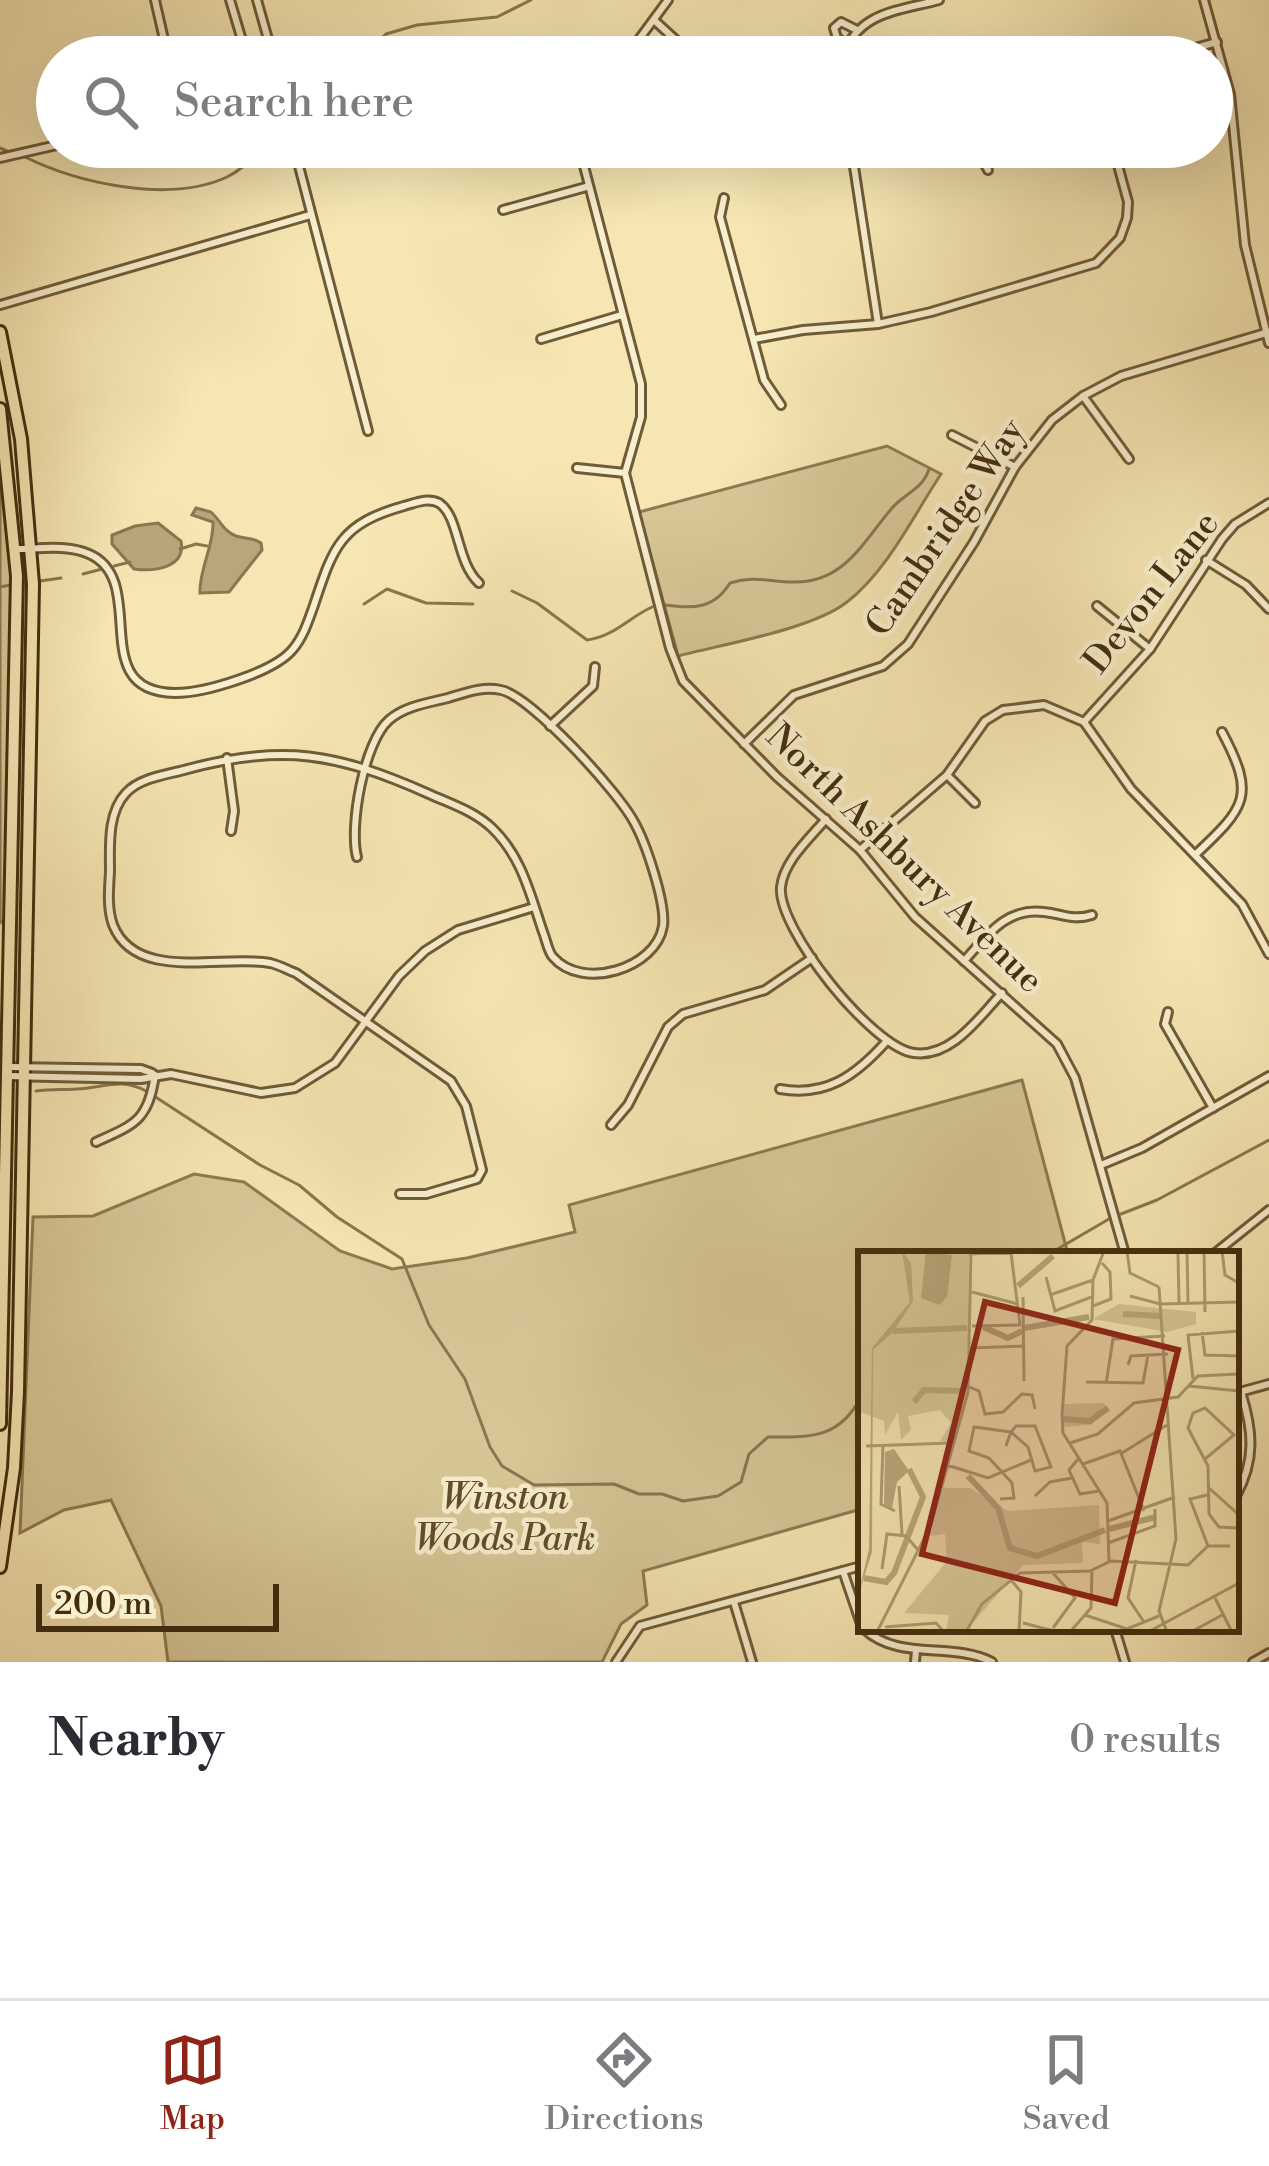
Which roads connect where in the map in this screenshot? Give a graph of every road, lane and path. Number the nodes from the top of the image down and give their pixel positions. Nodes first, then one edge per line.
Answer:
1 (155, 0) edge
2 (230, 0) edge
3 (257, 0) edge
4 (668, 0) edge
5 (939, 0) edge
6 (1204, 0) edge
7 (655, 21) junction
8 (856, 29) junction
9 (163, 36) edge
10 (241, 36) edge
11 (267, 36) edge
12 (643, 36) edge
13 (671, 36) edge
14 (836, 36) edge
15 (852, 36) edge
16 (1215, 36) edge
17 (1233, 114) edge
18 (36, 150) edge
19 (0, 158) edge
20 (299, 168) edge
21 (583, 168) edge
22 (854, 168) edge
23 (1118, 168) edge
24 (587, 186) junction
25 (724, 198) dead end
26 (503, 210) dead end
27 (310, 215) junction
28 (0, 305) edge
29 (622, 315) junction
30 (878, 324) junction
31 (0, 332) edge
32 (1268, 333) edge
33 (541, 339) dead end
34 (754, 339) junction
35 (1269, 343) edge
36 (1083, 396) junction
37 (781, 405) dead end
38 (0, 410) edge
39 (368, 431) dead end
40 (952, 435) dead end
41 (1129, 458) dead end
42 (1015, 467) junction
43 (578, 468) dead end
44 (625, 472) junction
45 (1269, 503) edge
46 (16, 549) junction
47 (30, 549) junction
48 (1206, 560) junction
49 (479, 583) dead end
50 (1096, 606) dead end
51 (1269, 609) edge
52 (1150, 649) junction
53 (595, 667) dead end
54 (1084, 722) junction
55 (550, 726) junction
56 (1222, 732) dead end
57 (744, 744) junction
58 (227, 758) junction
59 (367, 766) junction
60 (946, 775) junction
61 (975, 802) dead end
62 (826, 819) junction
63 (231, 832) dead end
64 (860, 850) junction
65 (1195, 855) junction
66 (357, 857) dead end
67 (534, 907) junction
68 (1092, 915) dead end
69 (6, 930) edge
70 (1269, 954) edge
71 (812, 958) junction
72 (964, 961) junction
73 (1002, 993) junction
74 (1168, 1012) dead end
75 (364, 1022) junction
76 (886, 1043) junction
77 (7, 1071) junction
78 (23, 1071) junction
79 (155, 1075) junction
80 (1269, 1076) edge
81 (780, 1089) dead end
82 (1213, 1108) junction
83 (610, 1124) dead end
84 (96, 1142) dead end
85 (1101, 1165) junction
86 (400, 1194) dead end
87 (1269, 1210) edge
88 (1124, 1251) edge
89 (1218, 1251) edge
90 (1269, 1384) edge
91 (1239, 1392) edge
92 (0, 1424) edge
93 (1239, 1491) edge
94 (858, 1566) edge
95 (0, 1567) edge
96 (842, 1571) junction
97 (733, 1601) junction
98 (858, 1614) edge
99 (869, 1632) edge
100 (1116, 1632) edge
101 (916, 1650) junction
102 (1269, 1653) edge
103 (616, 1662) edge
104 (752, 1662) edge
105 (914, 1662) edge
106 (992, 1662) edge
107 (1125, 1662) edge
108 (1253, 1662) edge

1 - 9 street
2 - 10 street
3 - 11 street
4 - 7 street
5 - 8 street
6 - 16 street
7 - 12 street
7 - 13 street
8 - 14 street
8 - 15 street
17 - 32 street
18 - 19 street
20 - 27 street
21 - 24 street
22 - 30 street
23 - 30 street
24 - 26 street
24 - 29 street
25 - 34 street
27 - 28 street
27 - 39 street
29 - 33 street
29 - 44 street
30 - 34 street
31 - 47 main road
32 - 35 street
32 - 36 street, Cambridge Way
34 - 37 street
36 - 41 street
36 - 42 street, Cambridge Way
38 - 46 main road
40 - 42 street
42 - 57 street, Cambridge Way
43 - 44 street
44 - 57 street, North Ashbury Avenue
45 - 48 street, Devon Lane
46 - 47 street
46 - 69 main road
47 - 49 street
47 - 78 main road
48 - 51 street
48 - 52 street, Devon Lane
50 - 52 street
52 - 54 street, Devon Lane
53 - 55 street
54 - 60 street
54 - 65 street
55 - 59 street
55 - 67 street
56 - 65 street
57 - 62 street, North Ashbury Avenue
58 - 59 street
58 - 63 street
58 - 75 street
59 - 66 street
59 - 67 street
60 - 61 street
60 - 64 street
62 - 64 street, North Ashbury Avenue
62 - 71 street
64 - 72 street, North Ashbury Avenue
65 - 70 street
67 - 75 street
68 - 72 street
69 - 77 main road
71 - 76 street
71 - 83 street
72 - 73 street, North Ashbury Avenue
73 - 76 street
73 - 85 street, North Ashbury Avenue
74 - 82 street
75 - 79 street
75 - 86 street
76 - 81 street
77 - 78 street
77 - 92 main road
78 - 79 street
78 - 95 main road
79 - 84 street
80 - 82 street
82 - 85 street
85 - 88 street, North Ashbury Avenue
87 - 89 street
90 - 91 street
91 - 93 street
94 - 96 street
96 - 97 street
96 - 98 street
97 - 103 street
97 - 104 street
99 - 101 street
100 - 107 street
101 - 105 street
101 - 106 street
102 - 108 street

